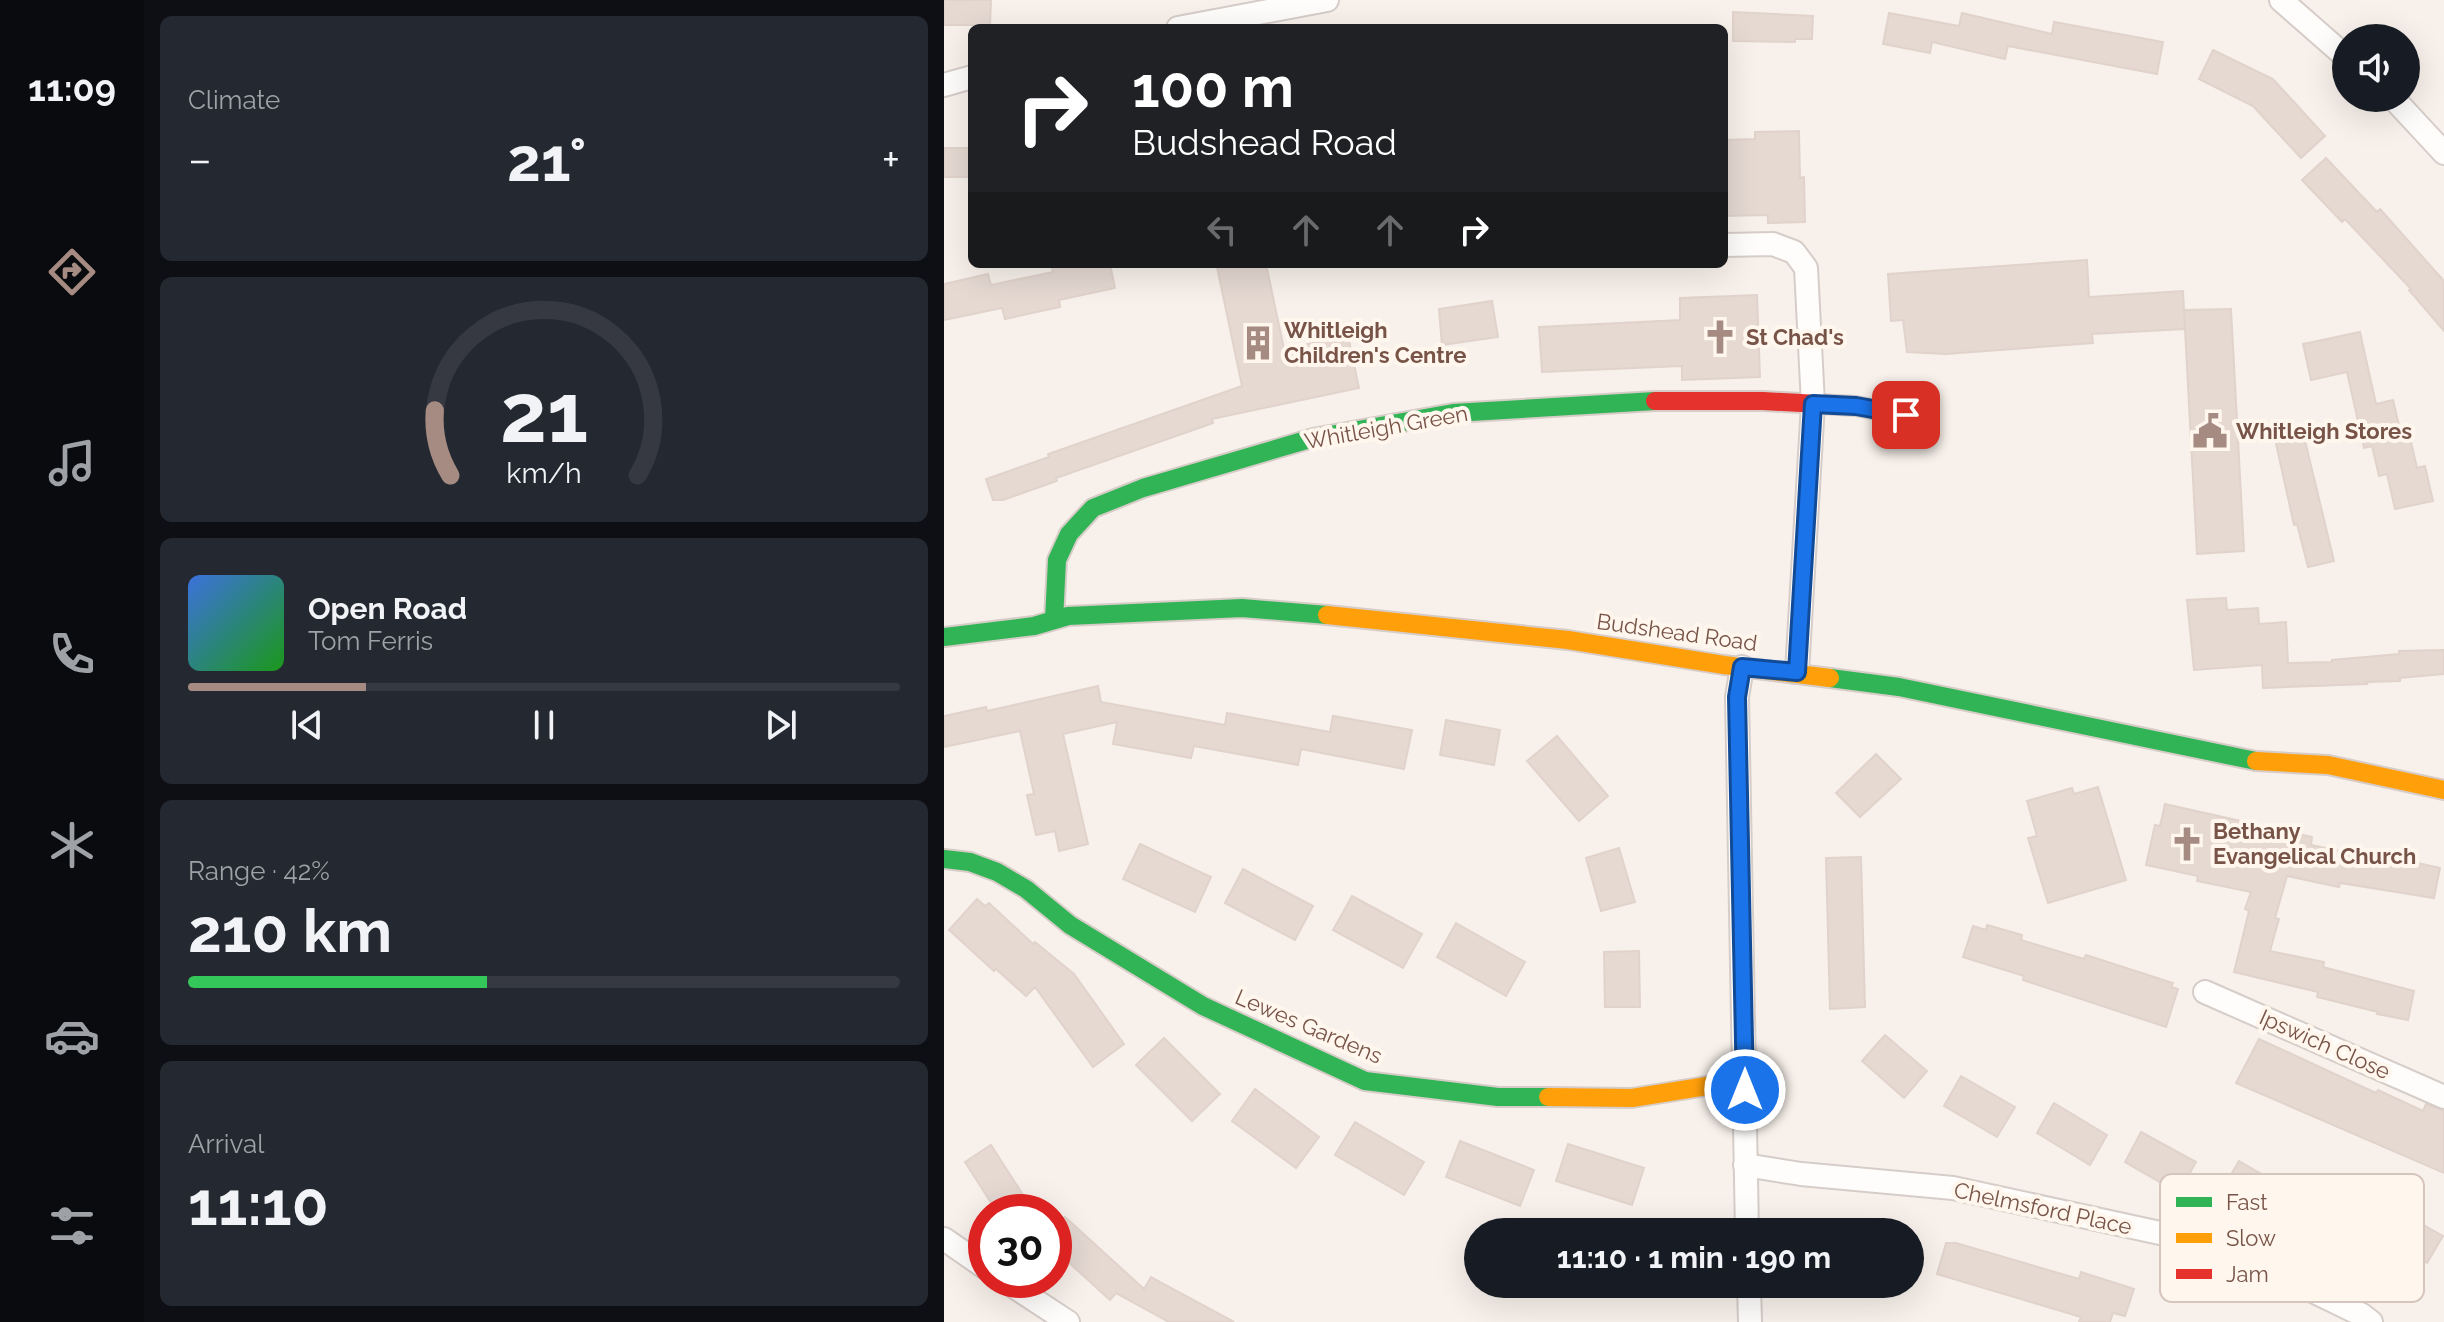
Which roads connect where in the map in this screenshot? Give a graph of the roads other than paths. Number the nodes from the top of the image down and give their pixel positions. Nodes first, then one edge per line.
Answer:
1 (1327, 0) edge
2 (2281, 0) edge
3 (1199, 24) edge
4 (2332, 45) edge
5 (968, 78) edge
6 (944, 85) edge
7 (2406, 112) edge
8 (2444, 153) edge
9 (1728, 245) edge
10 (1813, 404) junction
11 (1924, 419) dead end
12 (1054, 620) junction
13 (944, 637) edge
14 (1742, 667) junction
15 (1797, 672) junction
16 (2444, 790) edge
17 (944, 859) edge
18 (2205, 992) dead end
19 (1745, 1090) junction
20 (2444, 1097) edge
21 (1745, 1165) junction
22 (1747, 1218) edge
23 (2160, 1233) edge
24 (944, 1239) edge
25 (968, 1256) edge
26 (1031, 1298) edge
27 (1749, 1298) edge
28 (2335, 1302) edge
29 (1068, 1322) edge
30 (1750, 1322) edge
31 (2371, 1322) edge

1 - 3 street
2 - 4 street
5 - 6 street
7 - 8 street
9 - 10 street
10 - 11 street, Whitleigh Green
10 - 12 street, Whitleigh Green
10 - 15 street
12 - 13 street, Budshead Road
12 - 14 street, Budshead Road
14 - 15 street, Budshead Road
14 - 19 street
15 - 16 street, Budshead Road
17 - 19 street, Lewes Gardens
18 - 20 street, Ipswich Close
19 - 21 street
21 - 22 street
21 - 23 street, Chelmsford Place
24 - 25 street
26 - 29 street
27 - 30 street
28 - 31 street, Chelmsford Place

